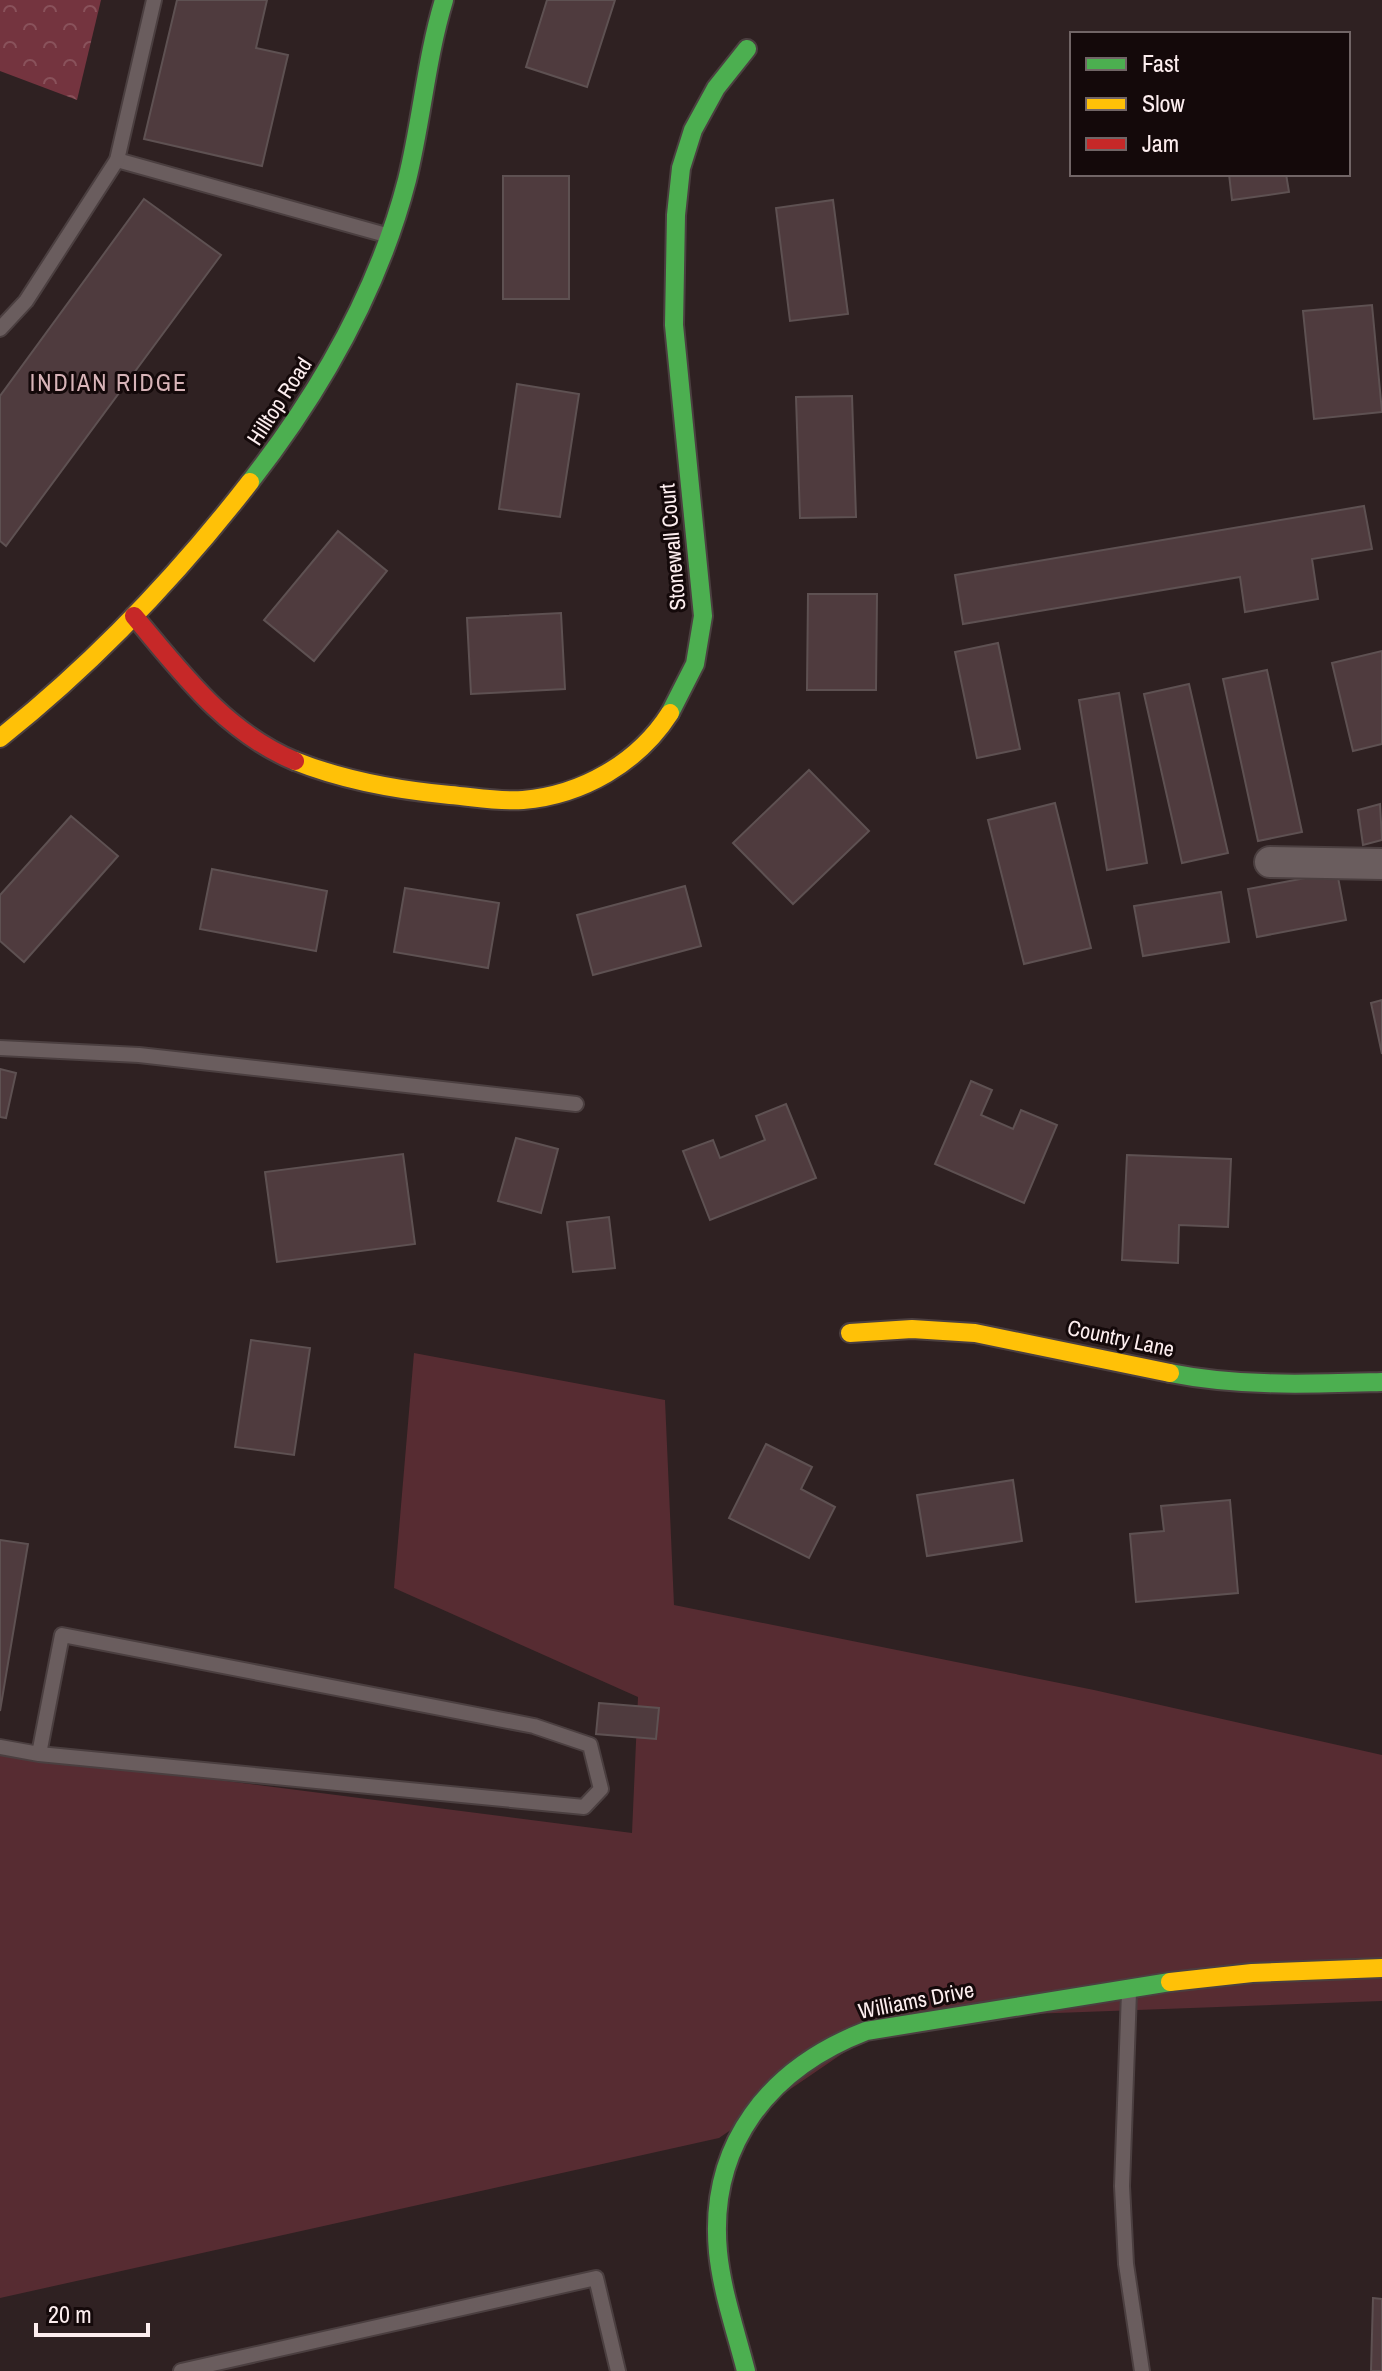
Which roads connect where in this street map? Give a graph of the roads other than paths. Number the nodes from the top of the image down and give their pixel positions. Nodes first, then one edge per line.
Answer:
1 (154, 0) edge
2 (444, 0) edge
3 (747, 49) dead end
4 (117, 160) junction
5 (388, 235) junction
6 (0, 329) edge
7 (134, 616) junction
8 (0, 738) edge
9 (1270, 862) dead end
10 (1382, 864) edge
11 (0, 1048) edge
12 (576, 1104) dead end
13 (850, 1333) dead end
14 (1382, 1382) edge
15 (0, 1747) edge
16 (39, 1754) junction
17 (1382, 1968) edge
18 (1129, 1988) junction
19 (181, 2371) edge
20 (618, 2371) edge
21 (746, 2371) edge
22 (1142, 2371) edge

1 - 4 lane
2 - 5 street, Hilltop Road
3 - 7 street, Stonewall Court
4 - 5 lane
4 - 6 lane
5 - 7 street, Hilltop Road
7 - 8 street, Hilltop Road
9 - 10 street
11 - 12 lane
13 - 14 street, Country Lane
15 - 16 lane
16 - 16 lane
17 - 18 street, Williams Drive
18 - 21 street, Williams Drive
18 - 22 lane
19 - 20 lane

